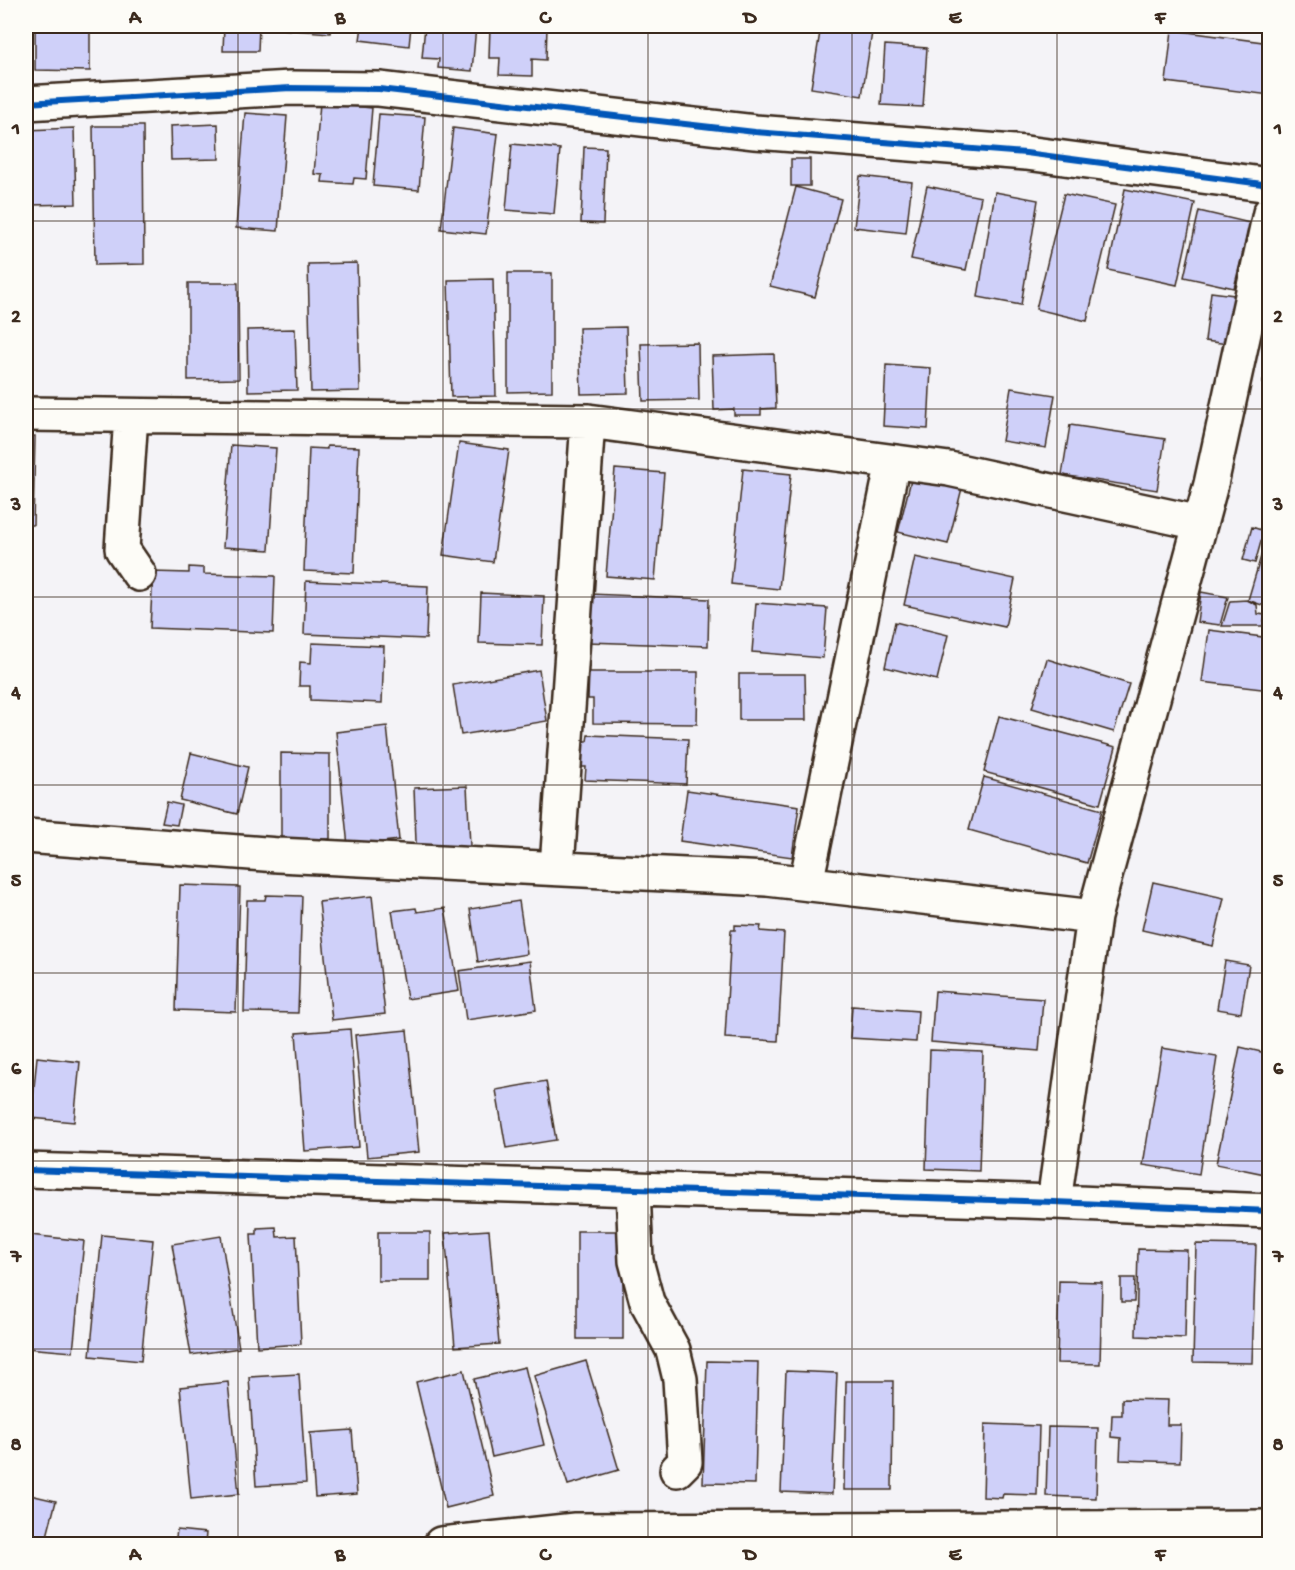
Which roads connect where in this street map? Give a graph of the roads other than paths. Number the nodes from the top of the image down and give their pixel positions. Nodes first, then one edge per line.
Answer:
1 (26, 102) edge
2 (1269, 185) edge
3 (1269, 213) edge
4 (26, 414) edge
5 (131, 416) junction
6 (588, 421) junction
7 (894, 462) junction
8 (1200, 523) junction
9 (139, 574) dead end
10 (26, 836) edge
11 (557, 867) junction
12 (806, 883) junction
13 (1094, 917) junction
14 (26, 1170) edge
15 (633, 1189) junction
16 (1054, 1202) junction
17 (1269, 1211) edge
18 (677, 1470) dead end
19 (1269, 1527) edge
20 (441, 1545) edge

1 - 2 street
3 - 8 street
4 - 5 street
5 - 6 street
5 - 9 street
6 - 7 street
6 - 11 street
7 - 8 street
7 - 12 street
8 - 13 street
10 - 11 street
11 - 12 street
12 - 13 street
13 - 16 street
14 - 15 street
15 - 16 street
15 - 18 street
16 - 17 street
19 - 20 street

